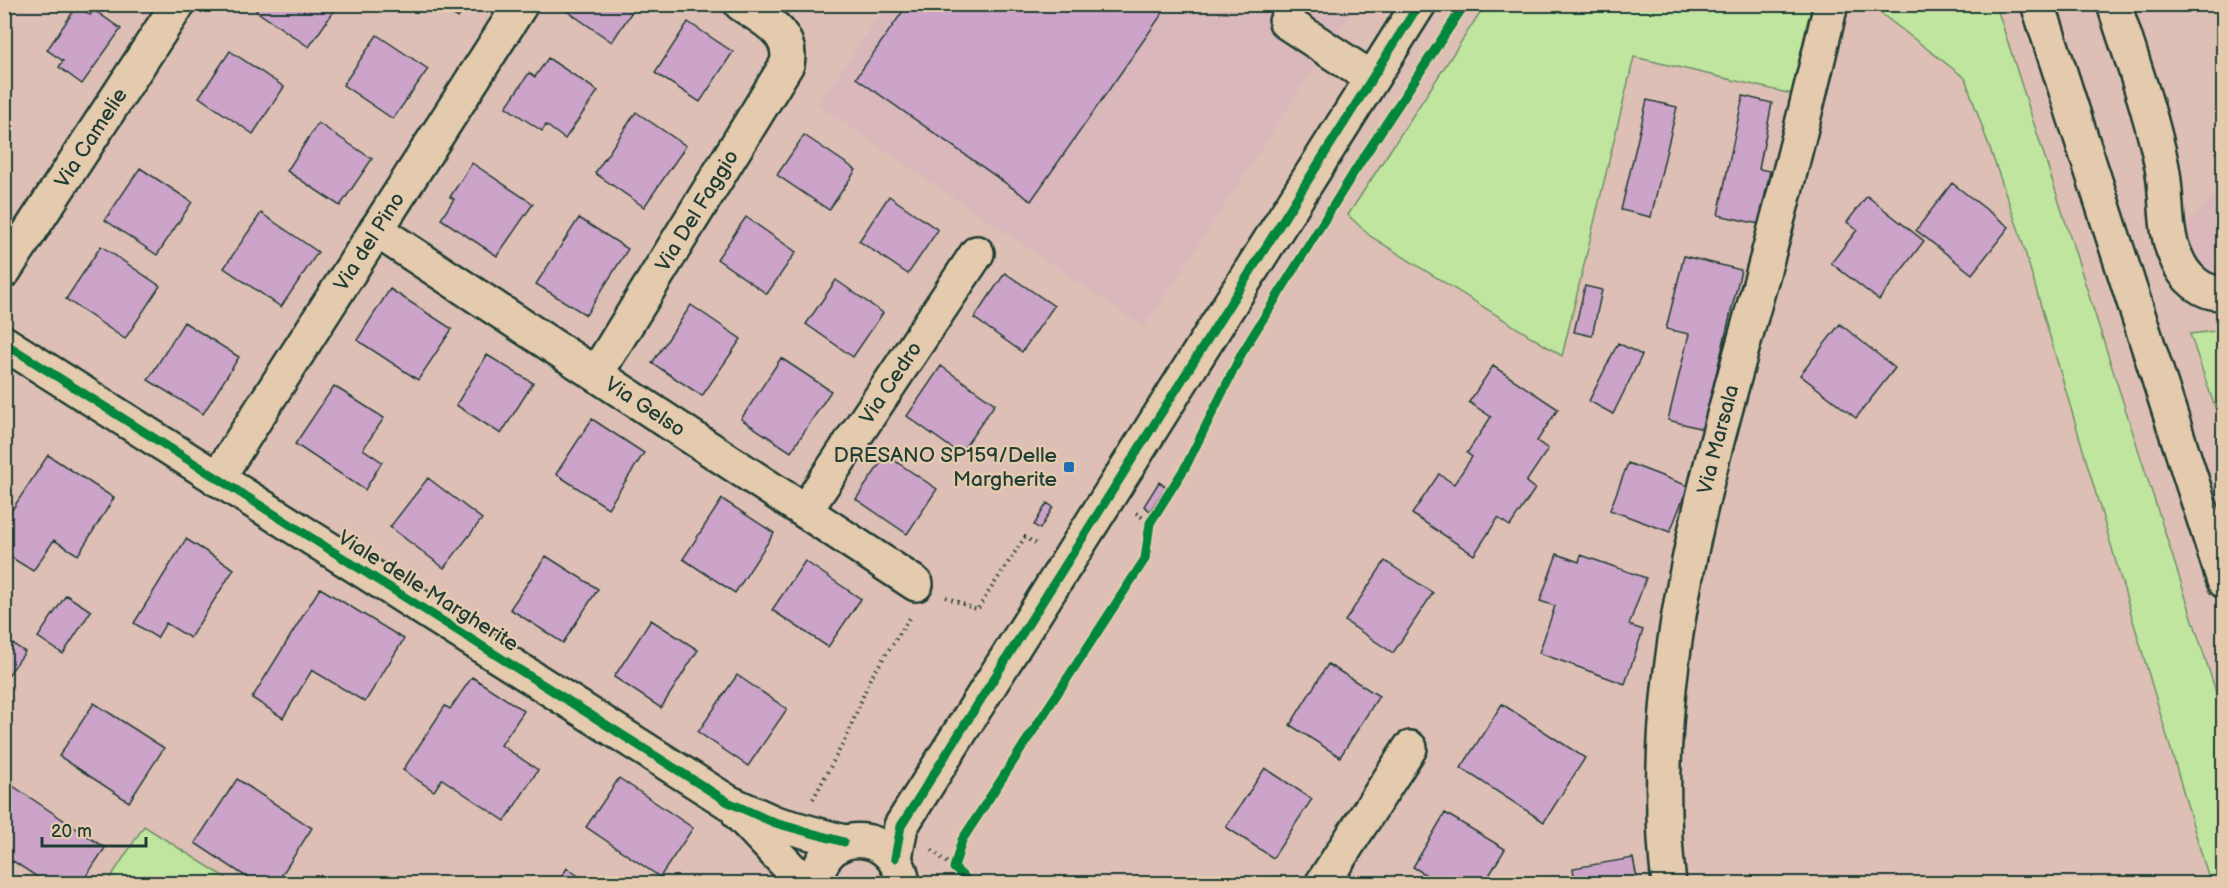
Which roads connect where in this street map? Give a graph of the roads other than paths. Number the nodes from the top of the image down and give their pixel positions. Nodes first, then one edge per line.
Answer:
1 (521, 4) edge
2 (741, 4) edge
3 (1419, 4) edge
4 (1831, 4) edge
5 (2038, 4) edge
6 (2114, 4) edge
7 (166, 9) edge
8 (1287, 22) dead end
9 (1371, 78) junction
10 (376, 230) junction
11 (977, 254) dead end
12 (4, 271) edge
13 (2223, 293) edge
14 (7, 350) edge
15 (596, 374) junction
16 (217, 479) junction
17 (805, 511) junction
18 (2223, 581) edge
19 (922, 587) road end
20 (1410, 748) dead end
21 (728, 802) junction
22 (888, 863) edge
23 (1328, 881) edge
24 (811, 884) edge
25 (817, 884) edge
26 (1669, 884) edge

1 - 10 street, Via del Pino
2 - 15 street, Via Del Faggio
3 - 9 street
4 - 26 street, Via Marsala
5 - 18 street
6 - 13 street
7 - 12 street, Via Camelie
8 - 9 street
9 - 22 street
10 - 15 street, Via Gelso
10 - 16 street, Via del Pino
11 - 17 street, Via Cedro
14 - 16 street, Viale delle Margherite
15 - 17 street, Via Gelso
16 - 21 street, Viale delle Margherite
17 - 19 street, Via Gelso
20 - 23 street
21 - 22 street, Viale delle Margherite
21 - 24 street, Viale delle Margherite
22 - 25 street

